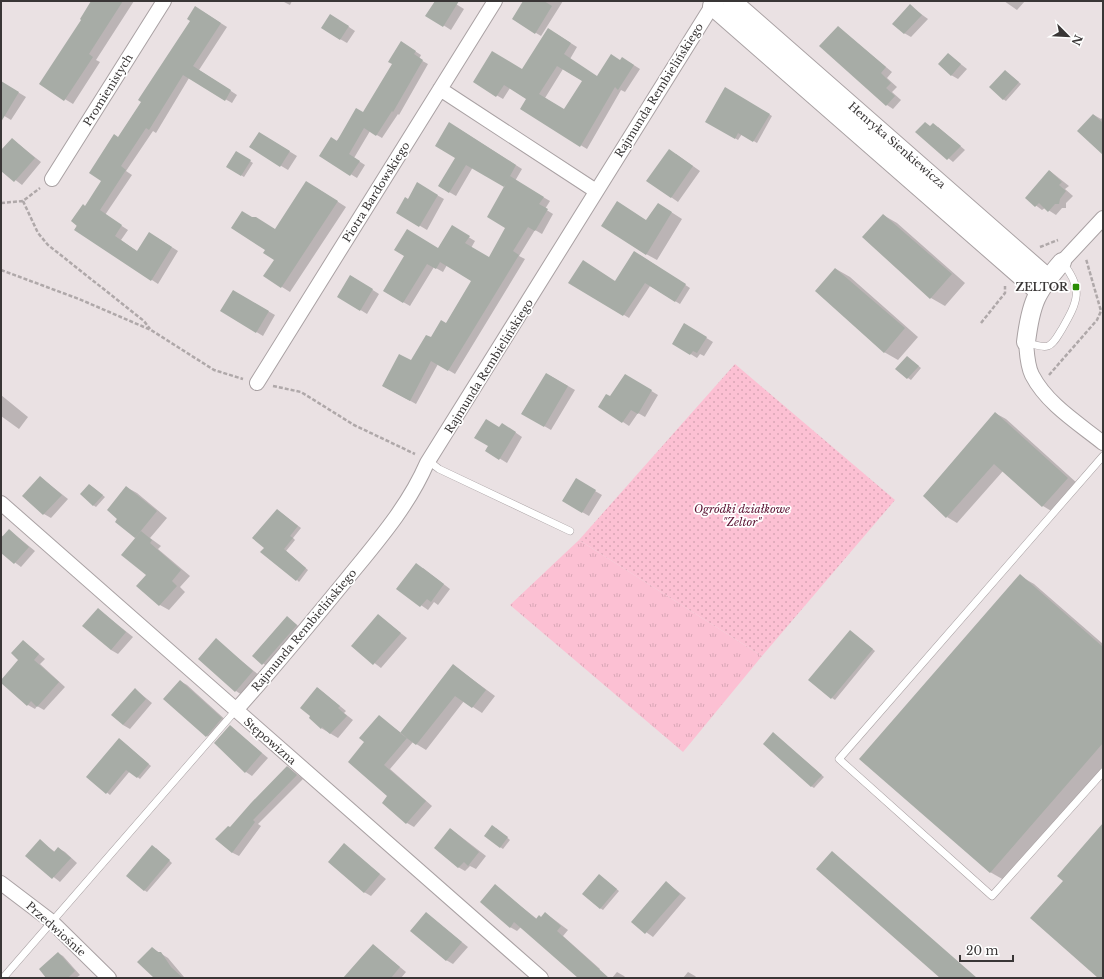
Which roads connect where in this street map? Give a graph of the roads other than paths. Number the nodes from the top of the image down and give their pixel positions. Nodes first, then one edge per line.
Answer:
1 (164, 1) edge
2 (495, 1) edge
3 (732, 1) edge
4 (714, 4) edge
5 (440, 89) junction
6 (52, 180) road end
7 (596, 191) junction
8 (1103, 218) edge
9 (1062, 262) junction
10 (1044, 285) junction
11 (1026, 342) junction
12 (257, 383) road end
13 (1103, 443) edge
14 (1103, 456) edge
15 (430, 462) junction
16 (1, 503) edge
17 (570, 531) dead end
18 (236, 710) junction
19 (1103, 772) edge
20 (1, 883) edge
21 (51, 921) junction
22 (3, 978) edge
23 (109, 978) edge
24 (541, 978) edge

1 - 6 street, Promienistych
2 - 5 street, Piotra Bardowskiego
3 - 10 street, Henryka Sienkiewicza
4 - 7 street, Rajmunda Rembielińskiego
4 - 10 street, Henryka Sienkiewicza
5 - 7 street
5 - 12 street, Piotra Bardowskiego
7 - 15 street, Rajmunda Rembielińskiego
8 - 9 street
9 - 10 street
9 - 11 lane
10 - 11 street
11 - 13 street
14 - 19 lane
15 - 17 lane
15 - 18 street, Rajmunda Rembielińskiego
16 - 18 street, Stępowizna
18 - 21 lane
18 - 24 street, Stępowizna
20 - 21 street, Przedwiośnie
21 - 22 lane
21 - 23 street, Przedwiośnie

